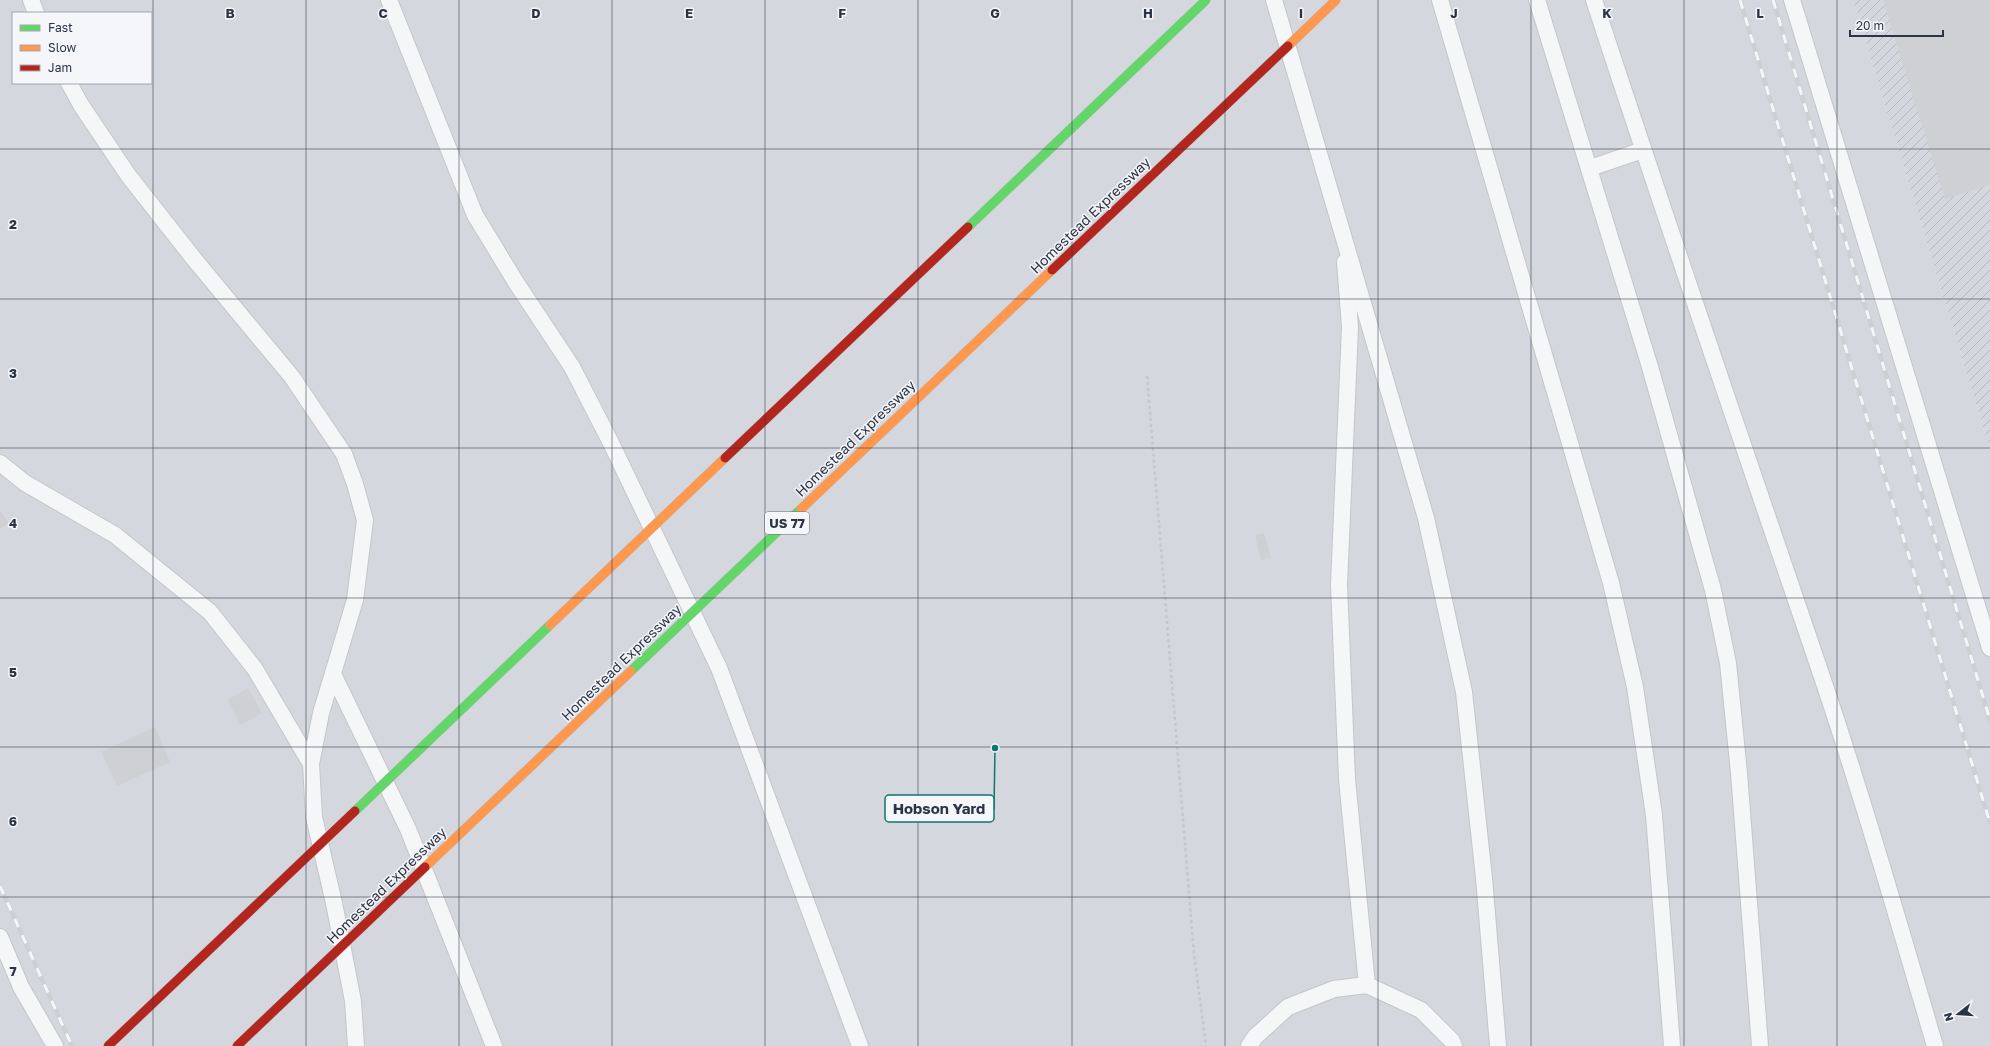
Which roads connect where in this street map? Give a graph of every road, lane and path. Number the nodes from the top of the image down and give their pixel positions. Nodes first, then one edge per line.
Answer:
1 (31, 0) edge
2 (389, 0) edge
3 (1206, 0) edge
4 (1274, 0) edge
5 (1336, 0) edge
6 (1440, 0) edge
7 (1537, 0) edge
8 (1594, 0) edge
9 (1792, 0) edge
10 (36, 12) edge
11 (70, 84) edge
12 (1643, 150) junction
13 (1590, 168) junction
14 (1342, 228) junction
15 (1147, 376) dead end
16 (0, 463) edge
17 (1990, 648) edge
18 (333, 674) junction
19 (311, 764) junction
20 (0, 937) edge
21 (1367, 985) junction
22 (55, 1046) edge
23 (108, 1046) edge
24 (237, 1046) edge
25 (356, 1046) edge
26 (494, 1046) edge
27 (860, 1046) edge
28 (1206, 1046) edge
29 (1249, 1046) edge
30 (1454, 1046) edge
31 (1498, 1046) edge
32 (1672, 1046) edge
33 (1760, 1046) edge
34 (1935, 1046) edge

1 - 10 lane
2 - 27 lane
3 - 23 highway, bridge
4 - 14 lane
5 - 24 highway, Homestead Expressway / US 77, bridge
6 - 32 lane
7 - 13 lane
8 - 12 lane
9 - 17 lane
11 - 18 lane
12 - 13 lane
12 - 34 lane
13 - 33 lane
14 - 21 lane
14 - 31 lane
15 - 28 path
16 - 19 lane
18 - 19 lane
18 - 26 lane
19 - 25 lane
20 - 22 lane
21 - 29 lane
21 - 30 lane

